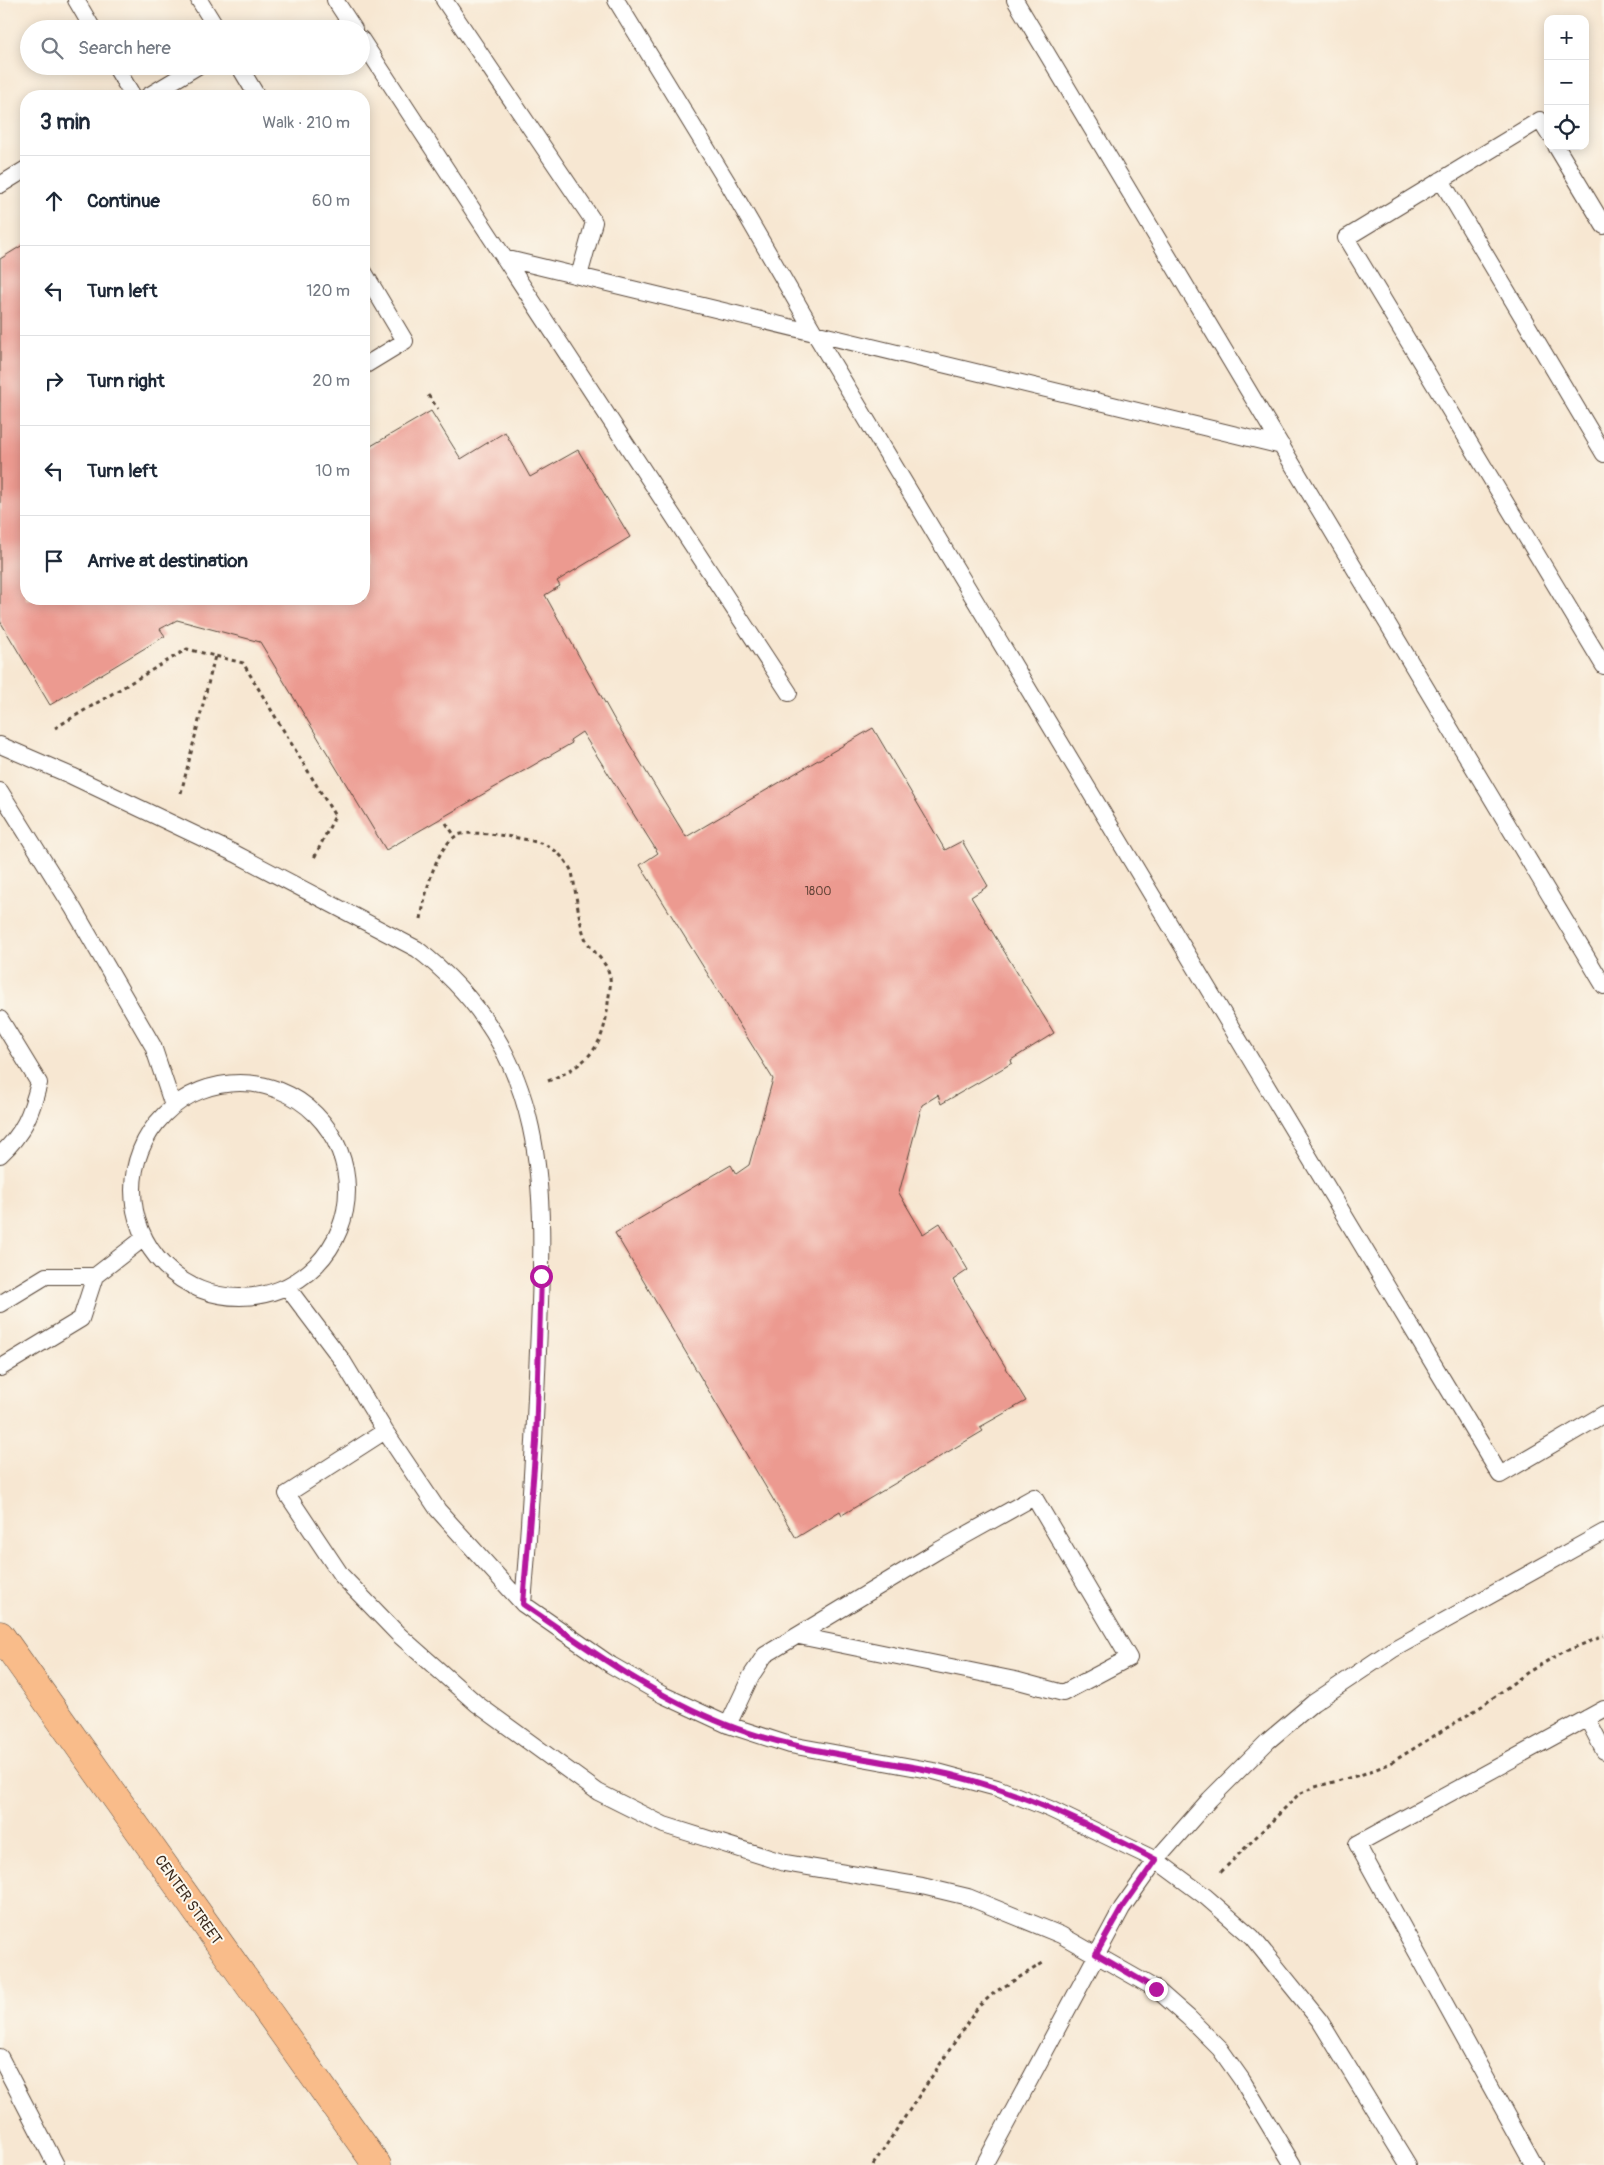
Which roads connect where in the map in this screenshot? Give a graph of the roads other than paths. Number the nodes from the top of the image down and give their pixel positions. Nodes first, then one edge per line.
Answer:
1 (76, 0) edge
2 (199, 0) edge
3 (336, 0) edge
4 (444, 0) edge
5 (616, 0) edge
6 (1015, 0) edge
7 (88, 20) edge
8 (211, 20) edge
9 (348, 20) edge
10 (370, 53) edge
11 (120, 75) edge
12 (183, 75) edge
13 (245, 75) edge
14 (129, 90) edge
15 (158, 90) edge
16 (254, 90) edge
17 (1544, 126) edge
18 (1558, 150) edge
19 (20, 173) edge
20 (1441, 180) junction
21 (0, 185) edge
22 (1604, 226) edge
23 (504, 258) junction
24 (580, 276) junction
25 (370, 282) edge
26 (814, 332) junction
27 (370, 362) edge
28 (1282, 446) junction
29 (1604, 454) edge
30 (1604, 666) edge
31 (789, 693) dead end
32 (0, 745) edge
33 (0, 791) edge
34 (1604, 986) edge
35 (0, 1018) edge
36 (173, 1106) junction
37 (0, 1155) edge
38 (144, 1238) junction
39 (95, 1276) junction
40 (287, 1287) junction
41 (0, 1304) edge
42 (0, 1368) edge
43 (1603, 1419) edge
44 (385, 1431) junction
45 (1604, 1532) edge
46 (523, 1604) junction
47 (0, 1635) edge
48 (799, 1636) junction
49 (1604, 1709) edge
50 (1587, 1718) junction
51 (728, 1725) junction
52 (1604, 1750) edge
53 (1156, 1860) junction
54 (1096, 1954) junction
55 (0, 2057) edge
56 (56, 2165) edge
57 (377, 2165) edge
58 (984, 2165) edge
59 (1293, 2165) edge
60 (1408, 2165) edge
61 (1534, 2165) edge

1 - 7 lane
2 - 8 lane
3 - 9 lane
4 - 24 lane
5 - 26 lane
6 - 28 lane
10 - 23 lane
11 - 14 lane
12 - 15 lane
13 - 16 lane
17 - 20 lane
18 - 22 lane
19 - 21 lane
20 - 29 lane
20 - 30 lane
23 - 24 lane
23 - 31 lane
24 - 26 lane
25 - 27 lane
26 - 28 lane
26 - 43 lane
28 - 34 lane
32 - 46 lane
33 - 36 lane
35 - 37 lane
36 - 38 lane
36 - 40 lane
38 - 39 lane
38 - 40 lane
39 - 41 lane
39 - 42 lane
40 - 44 lane
44 - 46 lane
44 - 54 lane
45 - 53 lane
46 - 51 lane
47 - 57 main road, CENTER STREET
48 - 48 lane
48 - 51 lane
49 - 50 lane
50 - 52 lane
50 - 61 lane
51 - 53 lane
53 - 54 lane
53 - 60 lane
54 - 58 lane
54 - 59 lane
55 - 56 lane

